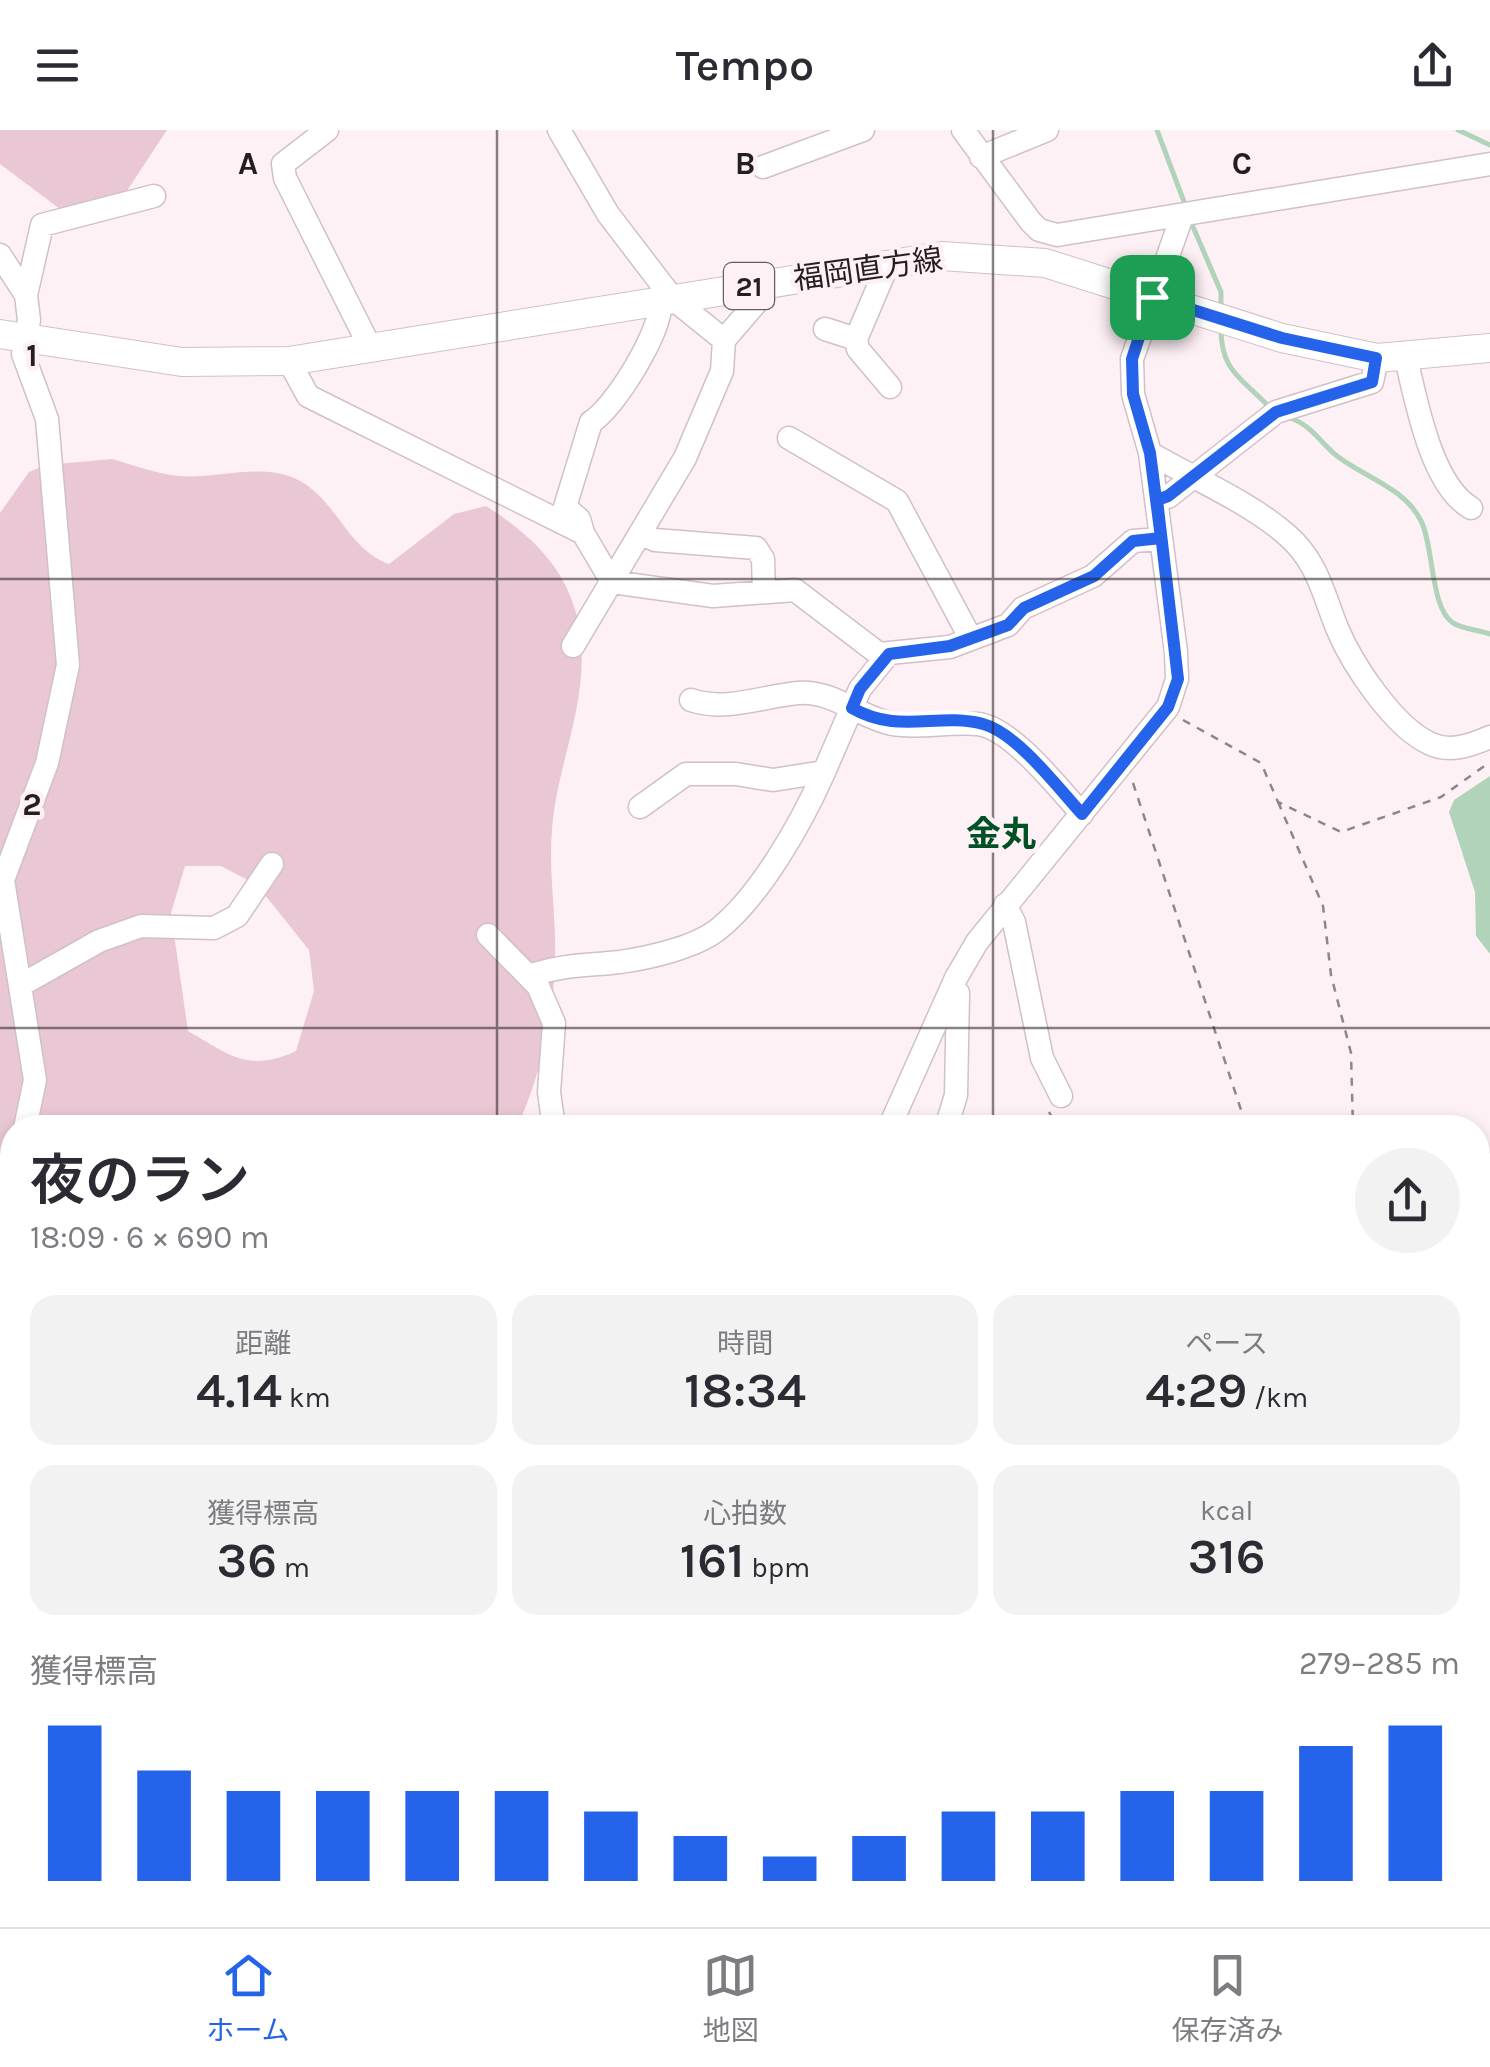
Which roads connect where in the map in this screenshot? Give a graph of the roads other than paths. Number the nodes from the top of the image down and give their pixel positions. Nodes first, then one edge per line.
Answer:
1 (327, 130) edge
2 (559, 130) edge
3 (864, 130) edge
4 (963, 130) edge
5 (1047, 130) edge
6 (981, 157) junction
7 (1490, 164) edge
8 (763, 168) dead end
9 (154, 196) dead end
10 (1182, 216) junction
11 (0, 255) edge
12 (888, 264) junction
13 (760, 285) junction
14 (26, 295) junction
15 (1152, 297) junction
16 (667, 300) junction
17 (825, 329) dead end
18 (12, 336) edge
19 (856, 339) junction
20 (724, 340) junction
21 (1490, 348) edge
22 (370, 349) junction
23 (1376, 358) junction
24 (1406, 358) junction
25 (289, 361) junction
26 (890, 387) dead end
27 (789, 438) dead end
28 (1150, 453) junction
29 (1193, 478) junction
30 (1157, 500) junction
31 (1470, 508) dead end
32 (584, 533) junction
33 (641, 534) junction
34 (1161, 538) junction
35 (612, 582) junction
36 (764, 592) junction
37 (972, 639) junction
38 (572, 646) dead end
39 (889, 654) junction
40 (691, 700) dead end
41 (852, 708) junction
42 (1490, 737) edge
43 (824, 772) junction
44 (640, 807) dead end
45 (1082, 814) junction
46 (272, 864) dead end
47 (1, 880) edge
48 (1004, 905) junction
49 (488, 935) dead end
50 (529, 976) junction
51 (20, 985) junction
52 (952, 987) junction
53 (1061, 1096) dead end
54 (27, 1115) edge
55 (552, 1115) edge
56 (896, 1115) edge
57 (950, 1115) edge

1 - 22 street
2 - 16 street
3 - 8 street
4 - 6 street
5 - 6 street
6 - 10 street
7 - 10 street
9 - 14 street
10 - 15 street
11 - 14 street
12 - 13 main road, 福岡直方線 / 21
12 - 15 main road, 福岡直方線 / 21
12 - 19 street
13 - 16 main road, 福岡直方線 / 21
13 - 20 street
14 - 18 street
15 - 23 main road, 福岡直方線 / 21
15 - 28 street
16 - 20 street
16 - 22 main road, 福岡直方線 / 21
16 - 32 street
17 - 19 street
18 - 25 main road, 福岡直方線 / 21
18 - 47 street
19 - 26 street
20 - 33 street
21 - 24 main road, 福岡直方線 / 21
22 - 25 main road, 福岡直方線 / 21
23 - 24 main road, 福岡直方線 / 21
23 - 29 street
24 - 31 street
25 - 32 street
27 - 37 street
28 - 29 street
28 - 30 street
29 - 30 street
29 - 42 street
30 - 34 street
32 - 35 street
33 - 35 street
33 - 36 street
34 - 37 street
34 - 45 street
35 - 36 street
35 - 38 street
36 - 39 street
37 - 39 street
39 - 41 street
40 - 41 street
41 - 43 street
41 - 45 street
43 - 44 street
43 - 50 street
45 - 48 street
46 - 51 street
47 - 51 street
48 - 52 street
48 - 53 street
49 - 50 street
50 - 55 street
51 - 54 street
52 - 56 street
52 - 57 street

